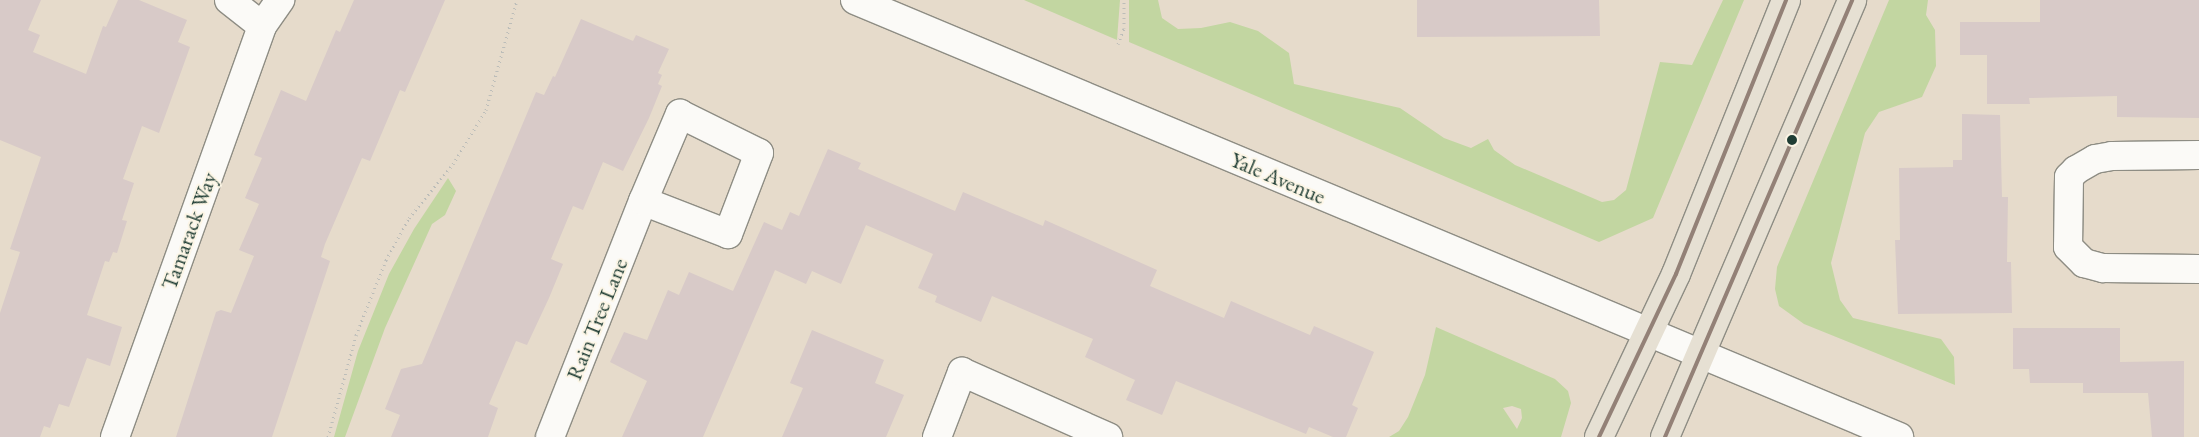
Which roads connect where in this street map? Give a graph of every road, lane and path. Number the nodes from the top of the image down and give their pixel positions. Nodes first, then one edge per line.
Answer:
1 (229, 0) edge
2 (280, 0) edge
3 (517, 0) edge
4 (855, 0) edge
5 (1124, 0) edge
6 (1786, 0) edge
7 (1852, 0) edge
8 (262, 26) junction
9 (1118, 44) dead end
10 (2199, 155) edge
11 (643, 201) junction
12 (2199, 269) edge
13 (1649, 331) junction
14 (1701, 354) junction
15 (116, 437) edge
16 (328, 437) edge
17 (550, 437) edge
18 (937, 437) edge
19 (1108, 437) edge
20 (1600, 437) edge
21 (1665, 437) edge
22 (1899, 437) edge

1 - 8 street
2 - 8 street, Tamarack Way
3 - 16 path
4 - 13 street, Yale Avenue
5 - 9 path
6 - 13 main road
7 - 14 main road
8 - 15 street, Tamarack Way
10 - 12 street
11 - 11 street, Rain Tree Lane
11 - 17 street, Rain Tree Lane
13 - 14 street, Yale Avenue
13 - 20 main road
14 - 21 main road
14 - 22 street, Yale Avenue
18 - 19 street

